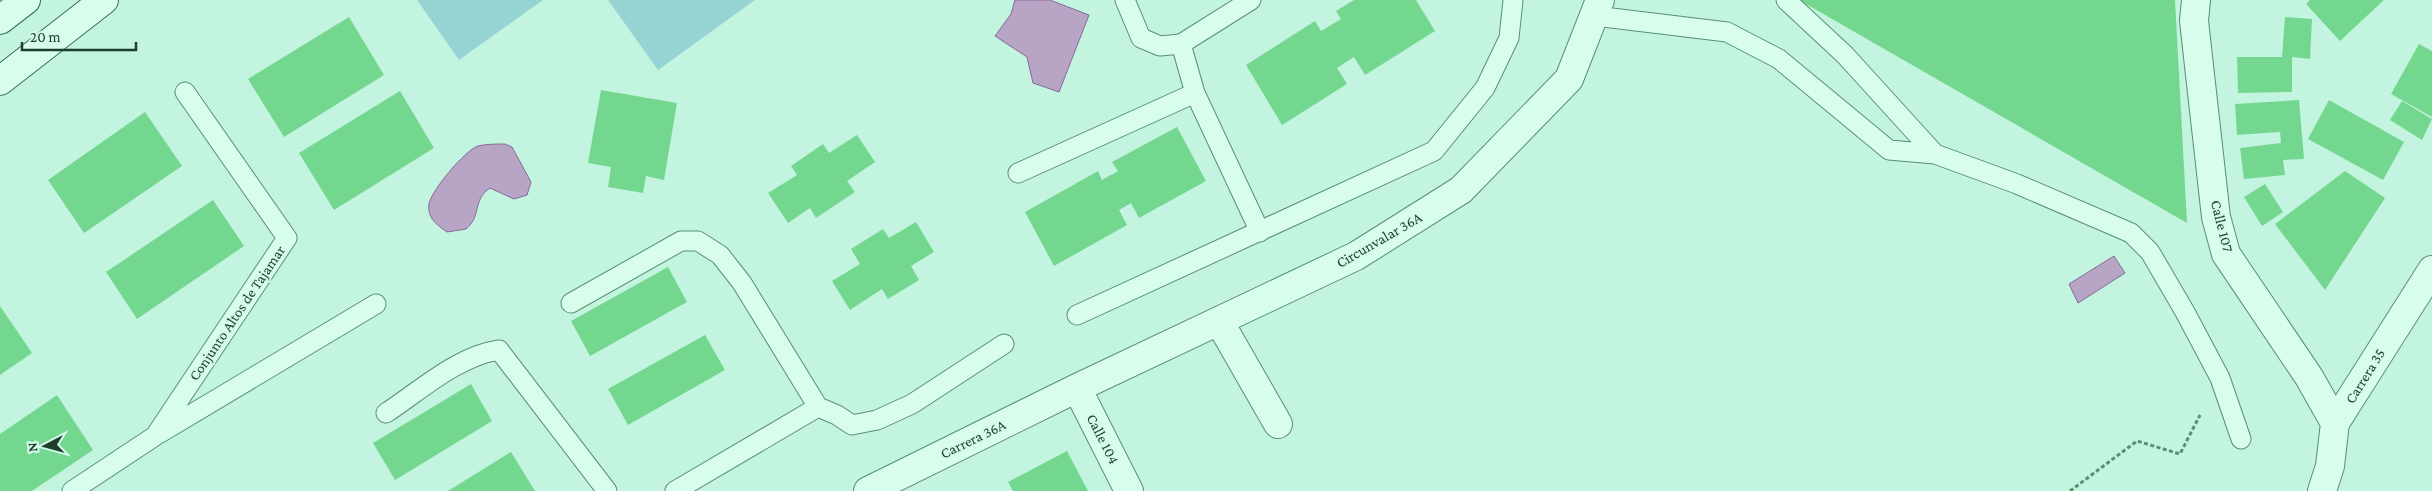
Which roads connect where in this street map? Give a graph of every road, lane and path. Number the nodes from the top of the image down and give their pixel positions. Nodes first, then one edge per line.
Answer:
1 (26, 0) edge
2 (104, 0) edge
3 (1125, 0) edge
4 (1251, 0) edge
5 (1513, 0) edge
6 (1786, 0) edge
7 (2196, 0) edge
8 (1597, 8) edge
9 (0, 20) edge
10 (1181, 44) junction
11 (0, 81) edge
12 (185, 92) dead end
13 (1195, 93) junction
14 (1935, 154) junction
15 (1018, 173) dead end
16 (1260, 232) junction
17 (2432, 270) edge
18 (571, 303) dead end
19 (376, 304) dead end
20 (1076, 315) dead end
21 (1218, 321) junction
22 (1004, 344) dead end
23 (2220, 378) junction
24 (1077, 388) junction
25 (818, 407) junction
26 (386, 413) dead end
27 (2335, 423) junction
28 (1278, 424) dead end
29 (155, 436) junction
30 (2240, 439) dead end
31 (72, 491) edge
32 (607, 491) edge
33 (675, 491) edge
34 (868, 491) edge
35 (1129, 491) edge
36 (2070, 491) edge
37 (2322, 491) edge

1 - 9 street
2 - 11 street
3 - 10 lane
4 - 10 lane
5 - 16 lane
6 - 14 lane
7 - 27 street, Calle 107
8 - 14 lane
8 - 21 street, Circunvalar 36A
10 - 13 lane
12 - 29 lane, Conjunto Altos de Tajamar
13 - 15 lane
13 - 16 lane
14 - 23 lane
16 - 20 lane
17 - 27 street, Carrera 35
18 - 25 lane
19 - 29 lane, Conjunto Altos de Tajamar
21 - 24 street, Circunvalar 36A
21 - 28 street
22 - 25 lane
23 - 30 lane
23 - 36 path
24 - 34 street, Carrera 36A
24 - 35 street, Calle 104
25 - 33 lane
26 - 32 lane
27 - 37 street, Carrera 35
29 - 31 lane, Conjunto Altos de Tajamar

